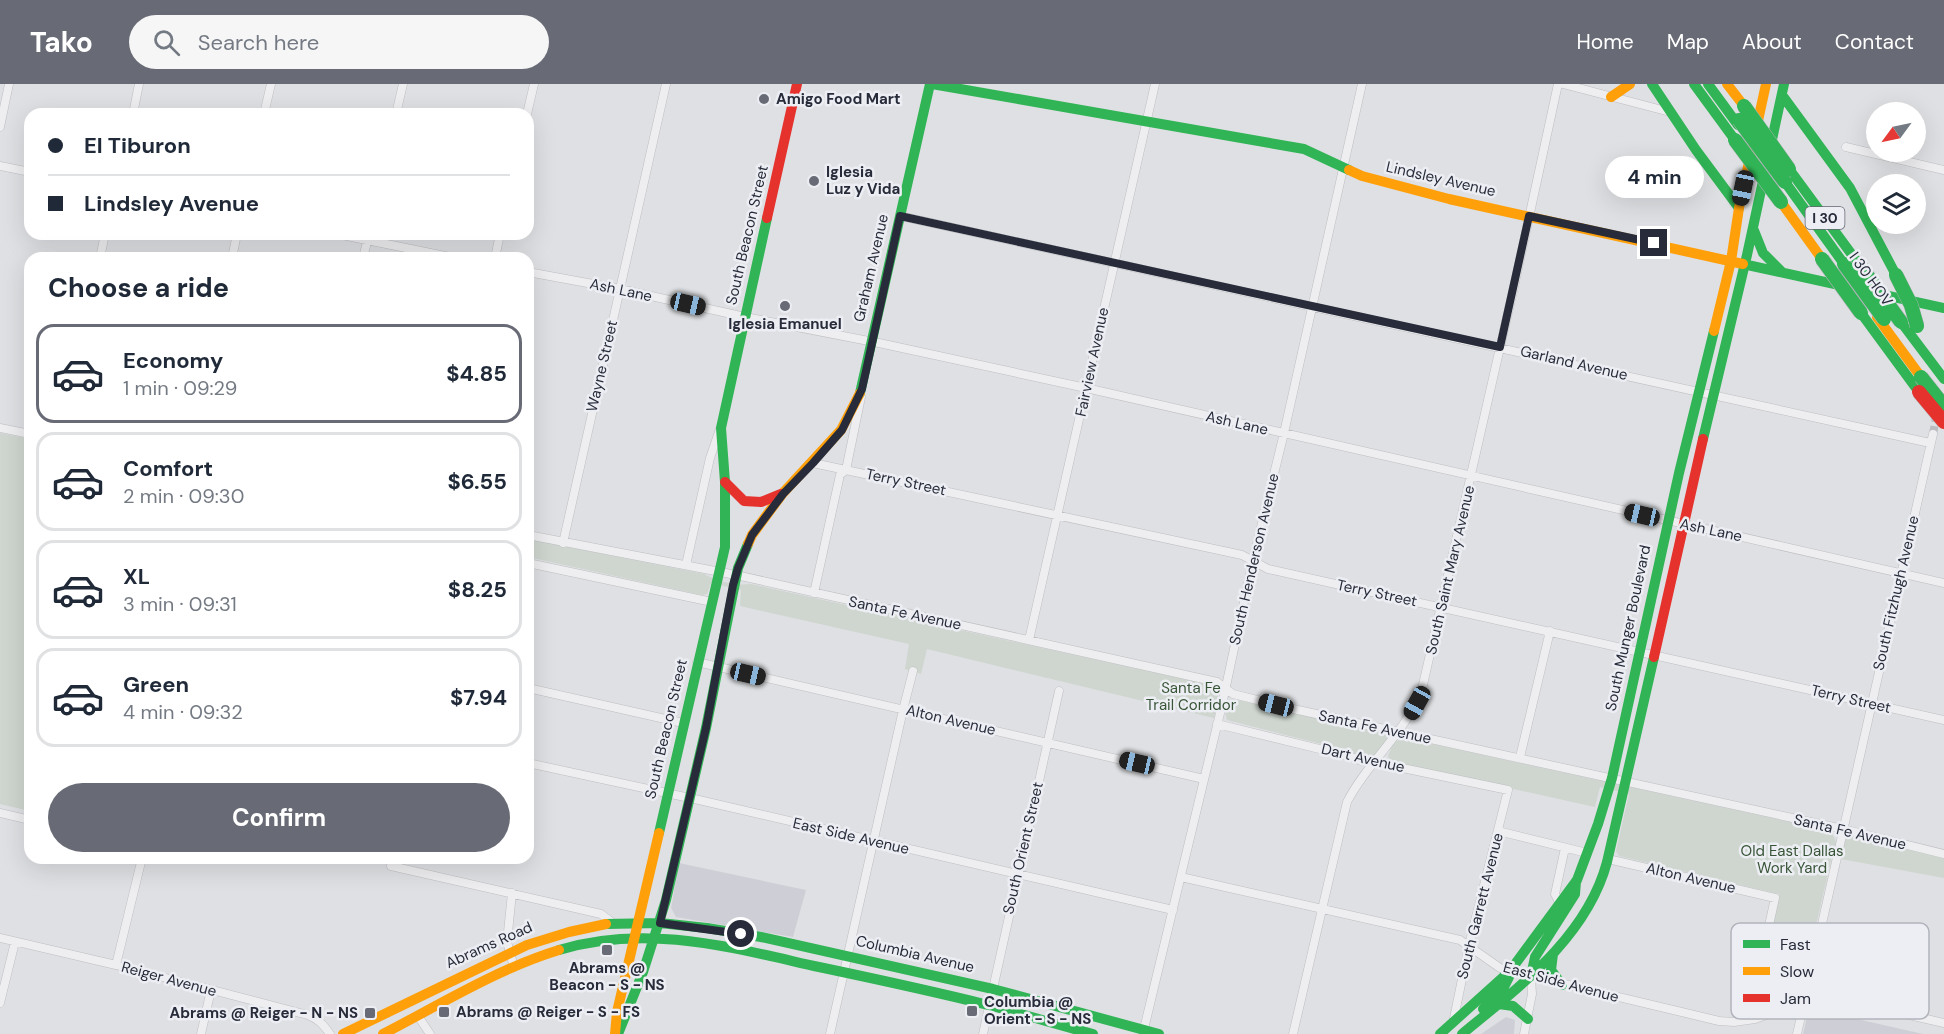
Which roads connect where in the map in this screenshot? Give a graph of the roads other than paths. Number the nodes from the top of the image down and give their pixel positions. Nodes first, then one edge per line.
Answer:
1 (9, 84) edge
2 (140, 84) edge
3 (271, 84) edge
4 (403, 84) edge
5 (534, 84) edge
6 (666, 84) edge
7 (797, 84) edge
8 (931, 84) edge
9 (1155, 84) edge
10 (1362, 84) edge
11 (1558, 84) edge
12 (1563, 84) edge
13 (1630, 84) edge
14 (1652, 84) edge
15 (1688, 84) edge
16 (1694, 84) edge
17 (1708, 84) edge
18 (1713, 84) edge
19 (1728, 84) edge
20 (1766, 84) edge
21 (1780, 88) edge
22 (1611, 97) junction
23 (134, 108) edge
24 (265, 108) edge
25 (397, 108) edge
26 (528, 108) edge
27 (1712, 110) junction
28 (1670, 112) junction
29 (1147, 122) junction
30 (1739, 123) junction
31 (0, 127) edge
32 (1846, 147) dead end
33 (0, 166) edge
34 (1343, 167) junction
35 (1944, 170) edge
36 (24, 171) edge
37 (1786, 179) junction
38 (1739, 208) junction
39 (900, 216) junction
40 (1529, 216) junction
41 (1753, 228) junction
42 (380, 240) edge
43 (430, 252) edge
44 (1731, 261) junction
45 (1114, 262) junction
46 (1745, 264) junction
47 (1782, 272) junction
48 (534, 273) edge
49 (620, 289) junction
50 (1312, 306) junction
51 (1944, 308) edge
52 (745, 317) junction
53 (872, 342) junction
54 (1500, 347) junction
55 (1924, 369) junction
56 (1944, 379) edge
57 (1086, 388) junction
58 (862, 389) junction
59 (1698, 391) junction
60 (1714, 394) junction
61 (1944, 399) tunnel mouth
62 (1944, 406) tunnel mouth
63 (1944, 422) edge
64 (0, 428) edge
65 (721, 428) junction
66 (24, 433) edge
67 (1284, 434) junction
68 (1933, 434) tunnel mouth
69 (1930, 443) junction
70 (813, 463) junction
71 (846, 470) junction
72 (1471, 477) junction
73 (725, 482) junction
74 (783, 494) junction
75 (1058, 514) junction
76 (1669, 521) junction
77 (1684, 524) junction
78 (534, 536) edge
79 (563, 543) junction
80 (1252, 560) junction
81 (534, 564) edge
82 (686, 565) junction
83 (719, 572) junction
84 (1900, 573) junction
85 (736, 575) junction
86 (1944, 583) edge
87 (814, 593) junction
88 (712, 602) junction
89 (1441, 607) junction
90 (1550, 631) junction
91 (1029, 640) junction
92 (1640, 651) junction
93 (1655, 655) junction
94 (698, 662) junction
95 (718, 667) junction
96 (913, 671) dead end
97 (534, 689) edge
98 (1226, 689) junction
99 (1059, 691) dead end
100 (1871, 704) junction
101 (903, 710) junction
102 (1944, 720) edge
103 (683, 723) junction
104 (1217, 724) junction
105 (1399, 732) junction
106 (1047, 742) junction
107 (1520, 757) junction
108 (1374, 762) junction
109 (534, 764) edge
110 (1204, 779) junction
111 (1619, 780) junction
112 (1509, 790) joint
113 (668, 794) junction
114 (691, 798) junction
115 (0, 813) edge
116 (24, 819) edge
117 (1843, 829) junction
118 (1498, 831) junction
119 (873, 842) junction
120 (1565, 848) junction
121 (1587, 853) junction
122 (1944, 854) edge
123 (1608, 859) junction
124 (141, 864) edge
125 (400, 864) edge
126 (1017, 874) junction
127 (1181, 877) junction
128 (1577, 880) junction
129 (512, 894) junction
130 (1560, 904) junction
131 (1321, 907) junction
132 (1173, 910) junction
133 (639, 922) junction
134 (613, 923) junction
135 (660, 923) junction
136 (1770, 923) edge
137 (1822, 923) edge
138 (636, 937) junction
139 (655, 937) junction
140 (0, 938) edge
141 (15, 942) junction
142 (1469, 945) junction
143 (508, 952) junction
144 (1554, 953) junction
145 (848, 957) junction
146 (116, 965) junction
147 (514, 967) junction
148 (1510, 971) junction
149 (845, 972) junction
150 (1531, 976) junction
151 (1562, 985) junction
152 (993, 989) junction
153 (211, 990) junction
154 (0, 1003) edge
155 (1499, 1004) junction
156 (402, 1005) junction
157 (989, 1005) junction
158 (418, 1016) junction
159 (1528, 1019) junction
160 (1751, 1019) edge
161 (1800, 1019) edge
162 (1926, 1019) edge
163 (1476, 1022) junction
164 (1453, 1023) junction
165 (1944, 1023) edge
166 (1143, 1032) edge
167 (386, 1033) edge
168 (201, 1034) edge
169 (330, 1034) edge
170 (343, 1034) edge
171 (430, 1034) edge
172 (616, 1034) edge
173 (830, 1034) edge
174 (983, 1034) edge
175 (1093, 1034) edge
176 (1159, 1034) edge
177 (1293, 1034) edge
178 (1440, 1034) edge
179 (1462, 1034) edge
180 (1524, 1034) edge
181 (1797, 1034) edge

1 - 31 street
2 - 23 street
3 - 24 street
4 - 25 street
5 - 26 street
6 - 49 street, Wayne Street
7 - 52 main road, South Beacon Street
8 - 29 main road, Lindsley Avenue
8 - 39 main road, Graham Avenue
9 - 29 street, Fairview Avenue
10 - 34 street, South Henderson Avenue
11 - 40 street, South Saint Mary Avenue
12 - 22 street
13 - 22 main road
14 - 28 main road
15 - 27 main road
16 - 27 main road, I 30
17 - 30 main road, I 30 HOV
18 - 30 main road, I 30 HOV
19 - 37 main road, I 30, bridge
20 - 38 main road, South Munger Boulevard
21 - 41 main road, South Munger Boulevard
21 - 55 main road, bridge
22 - 28 street
27 - 63 main road, I 30, bridge
28 - 38 main road
29 - 34 main road, Lindsley Avenue
29 - 45 street, Fairview Avenue
30 - 37 main road, I 30 HOV, bridge
32 - 35 street
33 - 36 street
34 - 40 main road, Lindsley Avenue
34 - 50 street, South Henderson Avenue
37 - 55 main road, I 30 HOV, bridge
37 - 55 main road, I 30, bridge
38 - 44 main road, South Munger Boulevard
39 - 45 street, Garland Avenue
39 - 53 main road, Graham Avenue
40 - 44 main road, Lindsley Avenue
40 - 54 street, South Saint Mary Avenue
41 - 46 main road, South Munger Boulevard
41 - 47 main road
42 - 43 street
44 - 46 main road, Lindsley Avenue
44 - 59 main road, South Munger Boulevard
45 - 50 street, Garland Avenue
45 - 57 street, Fairview Avenue
46 - 47 main road, Lindsley Avenue
46 - 60 main road, South Munger Boulevard
47 - 51 main road, Lindsley Avenue
48 - 49 street, Ash Lane
49 - 52 street, Ash Lane
49 - 79 street, Wayne Street
50 - 54 street, Garland Avenue
50 - 67 street, South Henderson Avenue
52 - 53 street, Ash Lane
52 - 65 main road, South Beacon Street
53 - 57 street, Ash Lane
53 - 58 main road, Graham Avenue
54 - 59 street, Garland Avenue
54 - 72 street, South Saint Mary Avenue
55 - 56 main road, I 30
55 - 61 main road, I 30 HOV, bridge
55 - 62 main road, I 30 HOV, bridge
57 - 67 street, Ash Lane
57 - 75 street, Fairview Avenue
58 - 70 main road, Graham Avenue
58 - 71 street, Graham Avenue
59 - 60 street, Garland Avenue
59 - 76 main road, South Munger Boulevard
60 - 69 street, Garland Avenue
60 - 77 main road, South Munger Boulevard
64 - 66 street
65 - 73 main road, South Beacon Street
65 - 82 street, South Beacon Street
67 - 72 street, Ash Lane
67 - 80 street, South Henderson Avenue
68 - 69 street, South Fitzhugh Avenue
69 - 84 street, South Fitzhugh Avenue
70 - 71 street, Terry Street
70 - 74 main road, Graham Avenue
71 - 75 street, Terry Street
71 - 87 street, Graham Avenue
72 - 76 street, Ash Lane
72 - 89 street, South Saint Mary Avenue
73 - 74 main road
73 - 83 main road, South Beacon Street
74 - 85 main road, Graham Avenue
75 - 80 street, Terry Street
75 - 91 street, Fairview Avenue
76 - 77 street, Ash Lane
76 - 92 main road, South Munger Boulevard
77 - 84 street, Ash Lane
77 - 93 main road, South Munger Boulevard
78 - 79 street, Santa Fe Avenue
79 - 82 street, Santa Fe Avenue
80 - 89 street, Terry Street
80 - 98 street, South Henderson Avenue
81 - 88 street
82 - 83 street, Santa Fe Avenue
83 - 85 street, Santa Fe Avenue
83 - 88 main road, South Beacon Street
84 - 86 street, Ash Lane
84 - 100 street, South Fitzhugh Avenue
85 - 87 street, Santa Fe Avenue
85 - 95 main road
87 - 91 street, Santa Fe Avenue
88 - 94 main road, South Beacon Street
89 - 90 street, Terry Street
89 - 105 street, South Saint Mary Avenue
90 - 92 street, Terry Street
90 - 107 street
91 - 98 street, Santa Fe Avenue
92 - 93 street, Terry Street
92 - 111 main road, South Munger Boulevard
93 - 100 street, Terry Street
93 - 111 main road, South Munger Boulevard
94 - 95 street, Alton Avenue
94 - 103 main road, South Beacon Street
95 - 101 street, Alton Avenue
95 - 114 main road
96 - 101 street
97 - 103 street
98 - 104 street, South Henderson Avenue
98 - 105 street, Santa Fe Avenue
99 - 106 street, South Orient Street
100 - 102 street, Terry Street
100 - 117 street, South Fitzhugh Avenue
101 - 106 street, Alton Avenue
101 - 119 street
103 - 113 main road, South Beacon Street
104 - 108 street, Dart Avenue
104 - 110 street, South Henderson Avenue
105 - 107 street, Santa Fe Avenue
105 - 108 street, South Saint Mary Avenue
106 - 110 street, Alton Avenue
106 - 126 street, South Orient Street
107 - 111 street, Santa Fe Avenue
108 - 112 street, Dart Avenue
108 - 131 street, South Saint Mary Avenue
109 - 113 street, East Side Avenue
110 - 127 street, South Henderson Avenue
111 - 117 street, Santa Fe Avenue
111 - 121 main road, South Munger Boulevard
111 - 123 main road, South Munger Boulevard
112 - 118 street, South Garrett Avenue
113 - 114 street, East Side Avenue
113 - 133 main road, South Beacon Street
114 - 119 street, East Side Avenue
114 - 135 main road
115 - 116 street
117 - 122 street, Santa Fe Avenue
117 - 137 street, South Fitzhugh Avenue
118 - 120 street
118 - 142 street, South Garrett Avenue
119 - 126 street, East Side Avenue
119 - 145 street
120 - 121 street
120 - 130 street
121 - 128 main road, South Munger Boulevard
123 - 136 street, Alton Avenue
123 - 144 main road, South Munger Boulevard
124 - 146 street
125 - 129 street
126 - 132 street, East Side Avenue
126 - 152 street, South Orient Street
127 - 131 street, East Side Avenue
127 - 132 street, South Henderson Avenue
128 - 130 main road, South Munger Boulevard
128 - 150 main road
129 - 134 street
129 - 143 street
130 - 148 main road, South Munger Boulevard
131 - 142 street, East Side Avenue
131 - 177 street, South Saint Mary Avenue
132 - 166 street, South Henderson Avenue
133 - 134 main road, Abrams Road
133 - 135 main road, Abrams Road
133 - 138 main road, South Beacon Street
134 - 143 main road, Abrams Road
135 - 139 main road
135 - 145 main road, Columbia Avenue
138 - 139 main road, Abrams Road
138 - 147 main road, Abrams Road
138 - 172 main road, South Beacon Street
139 - 149 main road
139 - 172 main road
140 - 141 street, Reiger Avenue
141 - 146 street, Reiger Avenue
141 - 154 street
142 - 148 street, East Side Avenue
142 - 164 street, South Garrett Avenue
143 - 147 street
143 - 156 main road, Abrams Road
144 - 150 main road, South Munger Boulevard
144 - 151 main road
145 - 149 street
145 - 152 main road, Columbia Avenue
146 - 153 street, Reiger Avenue
147 - 158 main road, Abrams Road
148 - 150 street, East Side Avenue
148 - 163 main road
148 - 164 main road, South Munger Boulevard
149 - 157 main road
149 - 173 street
150 - 151 street, East Side Avenue
150 - 155 main road, South Munger Boulevard
150 - 159 street
151 - 160 street, East Side Avenue
152 - 157 street, South Orient Street
152 - 166 main road, Columbia Avenue
153 - 168 street
153 - 169 street, Reiger Avenue
155 - 159 main road
155 - 163 main road, South Munger Boulevard
156 - 158 main road
156 - 170 main road, Abrams Road
157 - 174 street, South Orient Street
157 - 175 main road
158 - 167 main road, Abrams Road
158 - 171 street
159 - 180 street
161 - 181 street, South Fitzhugh Avenue
162 - 165 street, East Side Avenue
163 - 179 main road, South Munger Boulevard
164 - 178 main road, South Munger Boulevard
166 - 176 main road, Columbia Avenue

